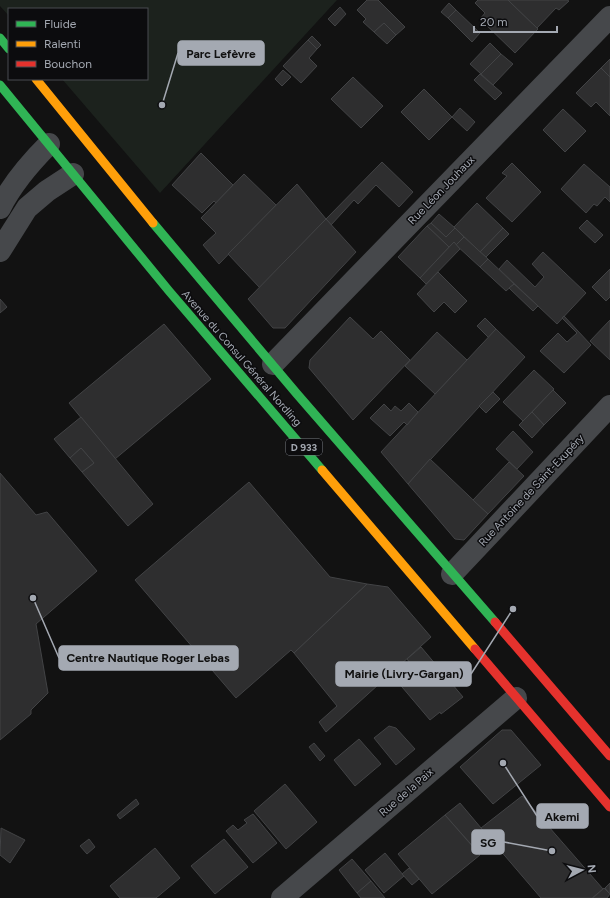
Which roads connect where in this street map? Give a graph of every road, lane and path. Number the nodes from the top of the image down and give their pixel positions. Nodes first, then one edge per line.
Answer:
1 (610, 17) edge
2 (0, 38) edge
3 (8, 47) edge
4 (37, 80) edge
5 (0, 86) edge
6 (49, 144) junction
7 (73, 174) junction
8 (0, 208) edge
9 (0, 251) edge
10 (273, 364) junction
11 (610, 406) edge
12 (452, 574) junction
13 (516, 698) junction
14 (610, 756) edge
15 (610, 807) edge
16 (296, 894) edge

1 - 10 street, Rue Léon Jouhaux
2 - 3 main road
4 - 10 main road, Avenue du Consul Général Nordling / D 933
5 - 6 main road, Avenue du Consul Général Nordling / D 933
6 - 7 main road, Avenue du Consul Général Nordling / D 933
6 - 8 street
7 - 9 street
7 - 13 main road, Avenue du Consul Général Nordling / D 933
10 - 12 main road, Avenue du Consul Général Nordling / D 933
11 - 12 street, Rue Antoine de Saint-Exupéry
12 - 14 main road, Avenue du Consul Général Nordling / D 933
13 - 15 main road, Avenue du Consul Général Nordling / D 933
13 - 16 street, Rue de la Paix

